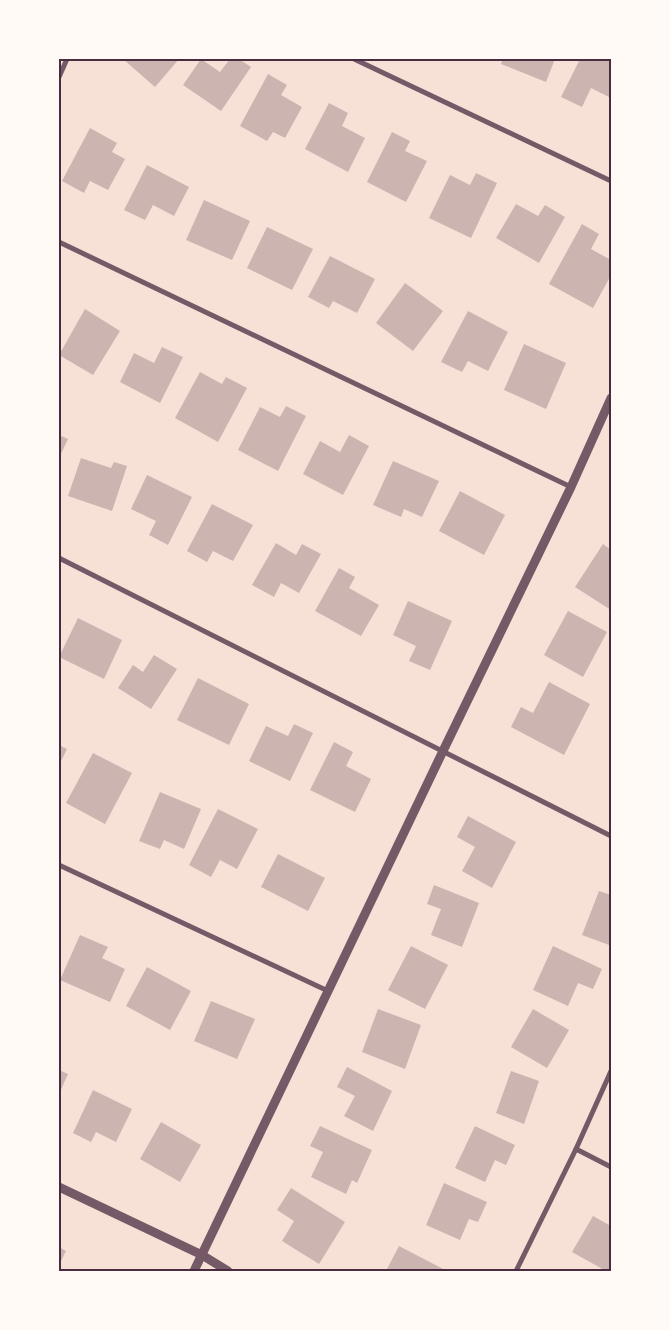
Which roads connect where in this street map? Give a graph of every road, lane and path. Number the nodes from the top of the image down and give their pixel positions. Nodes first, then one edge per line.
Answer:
1 (67, 59) edge
2 (354, 59) edge
3 (59, 78) edge
4 (611, 181) edge
5 (59, 242) edge
6 (611, 398) edge
7 (571, 487) junction
8 (59, 558) edge
9 (443, 751) junction
10 (611, 836) edge
11 (59, 865) edge
12 (328, 991) junction
13 (611, 1071) edge
14 (576, 1149) junction
15 (611, 1167) edge
16 (59, 1187) edge
17 (202, 1255) junction
18 (194, 1271) edge
19 (228, 1271) edge
20 (516, 1271) edge

1 - 3 street
2 - 4 street
5 - 7 street
6 - 7 street
7 - 9 street
8 - 9 street
9 - 10 street
9 - 12 street
11 - 12 street
12 - 17 street
13 - 14 street
14 - 15 street
14 - 20 street
16 - 17 street
17 - 18 street
17 - 19 street

